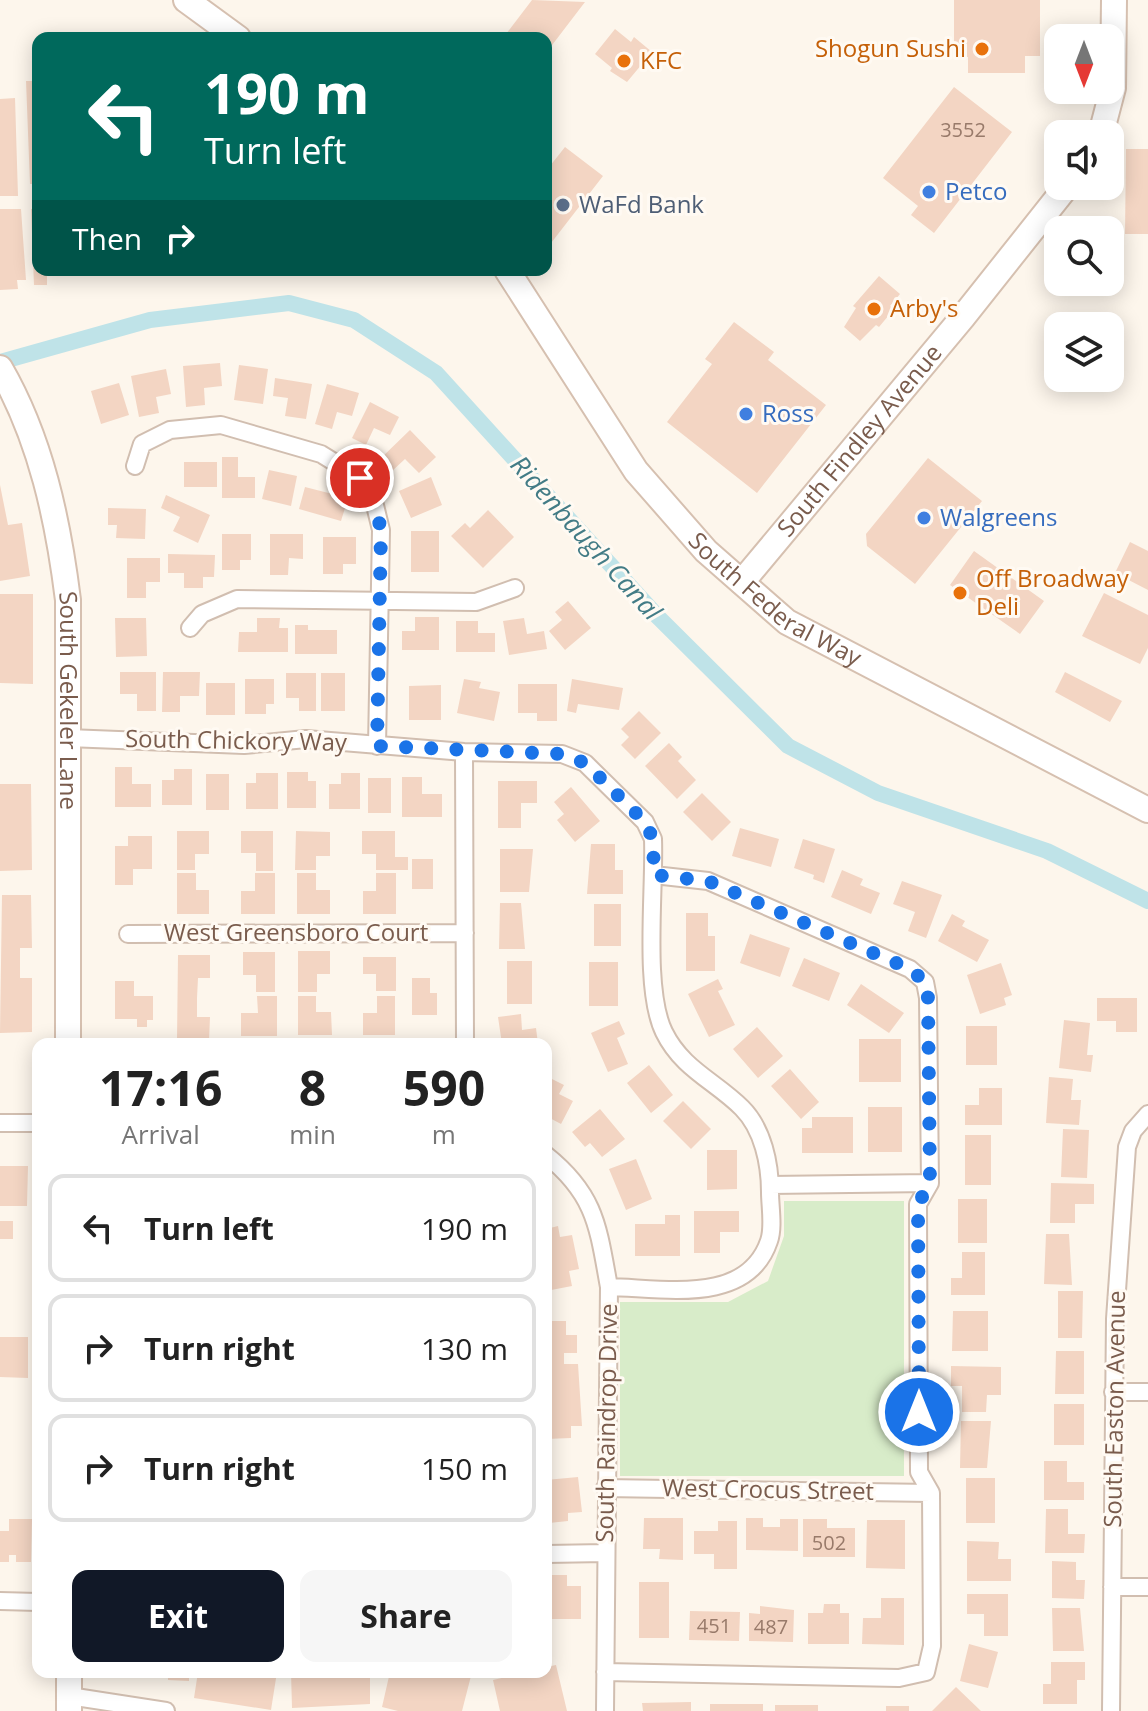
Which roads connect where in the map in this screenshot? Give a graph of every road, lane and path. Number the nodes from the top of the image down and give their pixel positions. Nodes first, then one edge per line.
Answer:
1 (186, 0) edge
2 (1114, 0) edge
3 (230, 32) edge
4 (1105, 120) edge
5 (1056, 200) edge
6 (511, 276) edge
7 (4, 374) edge
8 (135, 466) dead end
9 (742, 582) junction
10 (515, 588) dead end
11 (378, 601) junction
12 (190, 628) dead end
13 (68, 738) junction
14 (377, 746) junction
15 (464, 752) junction
16 (1148, 810) edge
17 (654, 875) junction
18 (465, 933) junction
19 (128, 934) dead end
20 (68, 1038) edge
21 (465, 1038) edge
22 (1148, 1114) edge
23 (0, 1123) edge
24 (32, 1123) edge
25 (552, 1160) edge
26 (930, 1183) junction
27 (770, 1185) junction
28 (609, 1287) junction
29 (1113, 1392) junction
30 (1148, 1392) edge
31 (605, 1488) junction
32 (931, 1493) junction
33 (605, 1553) junction
34 (552, 1554) edge
35 (1112, 1587) junction
36 (1148, 1587) edge
37 (0, 1601) edge
38 (32, 1602) edge
39 (605, 1672) junction
40 (69, 1693) edge
41 (166, 1711) edge
42 (605, 1711) edge
43 (1111, 1711) edge

1 - 3 street
2 - 4 street
5 - 9 street, South Findley Avenue
6 - 9 street, South Federal Way
7 - 13 street, South Gekeler Lane
8 - 11 street
9 - 16 street, South Federal Way
10 - 11 street
11 - 12 street
11 - 14 street
13 - 14 street, South Chickory Way
13 - 20 street, South Gekeler Lane
14 - 15 street, South Chickory Way
15 - 17 street, South Chickory Way
15 - 18 street
17 - 26 street
17 - 27 street, South Chickory Way
18 - 19 street, West Greensboro Court
18 - 21 street
22 - 29 street, South Easton Avenue
23 - 24 street
25 - 28 street, South Raindrop Drive
26 - 27 street
26 - 32 street
27 - 28 street, South Chickory Way
28 - 31 street, South Raindrop Drive
29 - 30 street
29 - 35 street, South Easton Avenue
31 - 32 street, West Crocus Street
31 - 33 street, South Raindrop Drive
32 - 39 street
33 - 34 street
33 - 39 street, South Raindrop Drive
35 - 36 street
35 - 43 street, South Easton Avenue
37 - 38 street
39 - 42 street, South Raindrop Drive
40 - 41 street

